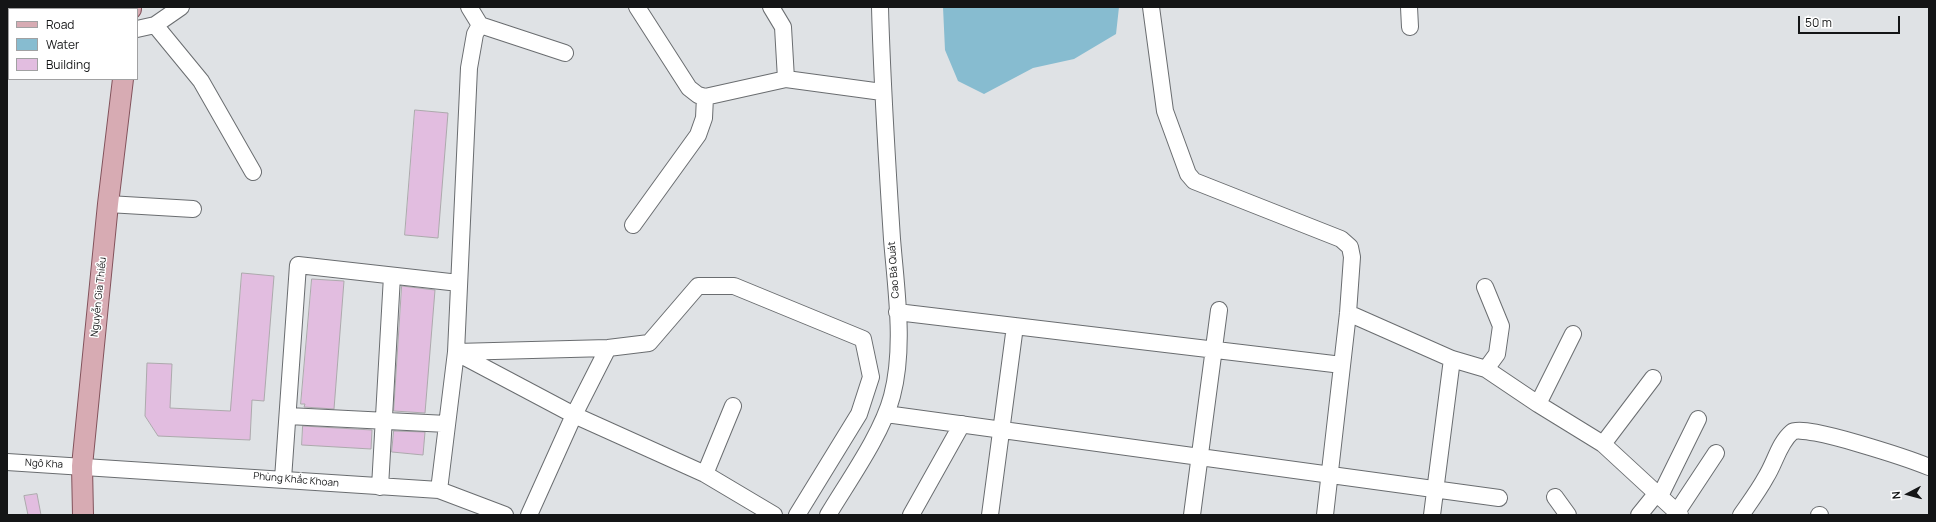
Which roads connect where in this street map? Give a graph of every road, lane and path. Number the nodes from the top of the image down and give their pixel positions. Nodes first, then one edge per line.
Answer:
1 (180, 7) edge
2 (469, 7) edge
3 (771, 7) edge
4 (880, 7) edge
5 (1151, 7) edge
6 (1409, 7) edge
7 (639, 8) edge
8 (155, 25) junction
9 (480, 25) junction
10 (1410, 27) dead end
11 (138, 30) edge
12 (565, 53) dead end
13 (786, 79) junction
14 (123, 80) edge
15 (882, 92) junction
16 (706, 97) junction
17 (253, 172) dead end
18 (108, 204) junction
19 (193, 209) dead end
20 (633, 225) dead end
21 (392, 276) junction
22 (459, 283) junction
23 (1485, 287) dead end
24 (1219, 310) dead end
25 (897, 312) junction
26 (1348, 313) junction
27 (1015, 326) junction
28 (1573, 334) dead end
29 (608, 348) junction
30 (1214, 350) junction
31 (456, 352) junction
32 (1452, 359) junction
33 (1342, 365) junction
34 (1486, 369) junction
35 (1653, 378) dead end
36 (1538, 404) junction
37 (733, 406) dead end
38 (886, 414) junction
39 (574, 415) junction
40 (288, 416) junction
41 (1698, 419) dead end
42 (384, 421) junction
43 (447, 424) junction
44 (962, 424) junction
45 (1001, 430) junction
46 (1603, 444) junction
47 (1716, 453) dead end
48 (1200, 457) junction
49 (7, 462) edge
50 (82, 466) junction
51 (1929, 467) edge
52 (705, 474) junction
53 (1329, 475) junction
54 (283, 479) junction
55 (380, 487) junction
56 (1435, 489) junction
57 (439, 490) junction
58 (1658, 495) junction
59 (1555, 497) dead end
60 (1499, 498) dead end
61 (1677, 514) edge
62 (83, 515) edge
63 (505, 515) edge
64 (529, 515) edge
65 (774, 515) edge
66 (797, 515) edge
67 (828, 515) edge
68 (911, 515) edge
69 (990, 515) edge
70 (1192, 515) edge
71 (1325, 515) edge
72 (1432, 515) edge
73 (1568, 515) edge
74 (1639, 515) edge
75 (1741, 515) edge

1 - 8 street
2 - 9 street
3 - 13 street
4 - 15 street, Cao Bá Quát
5 - 26 street
6 - 10 street
7 - 16 street
8 - 11 street
8 - 17 street
9 - 12 street
9 - 22 street
13 - 15 street
13 - 16 street
14 - 18 main road, Nguyễn Gia Thiều
15 - 25 street, Cao Bá Quát
16 - 20 street
18 - 19 street
18 - 50 main road, Nguyễn Gia Thiều
21 - 22 street
21 - 40 street
21 - 42 street
22 - 31 street
23 - 34 street
24 - 30 street
25 - 27 street
25 - 38 street, Cao Bá Quát
26 - 32 street
26 - 33 street
27 - 30 street
27 - 45 street
28 - 36 street
29 - 31 street
29 - 39 street
29 - 66 street
30 - 33 street
30 - 48 street
31 - 39 street
31 - 43 street
32 - 34 street
32 - 56 street
33 - 53 street
34 - 36 street
35 - 46 street
36 - 46 street
37 - 52 street
38 - 44 street
38 - 67 street, Cao Bá Quát
39 - 52 street
39 - 64 street
40 - 42 street
40 - 54 street
41 - 58 street
42 - 43 street
42 - 55 street
43 - 57 street
44 - 45 street
44 - 68 street
45 - 48 street
45 - 69 street
46 - 58 street
47 - 61 street
48 - 53 street
48 - 70 street
49 - 50 street, Ngô Kha
50 - 54 street, Phùng Khắc Khoan
50 - 62 main road, Nguyễn Gia Thiều
51 - 75 street
52 - 65 street
53 - 56 street
53 - 71 street
54 - 55 street, Phùng Khắc Khoan
55 - 57 street, Phùng Khắc Khoan
56 - 60 street
56 - 72 street
57 - 63 street, Phùng Khắc Khoan
58 - 61 street
58 - 74 street
59 - 73 street

